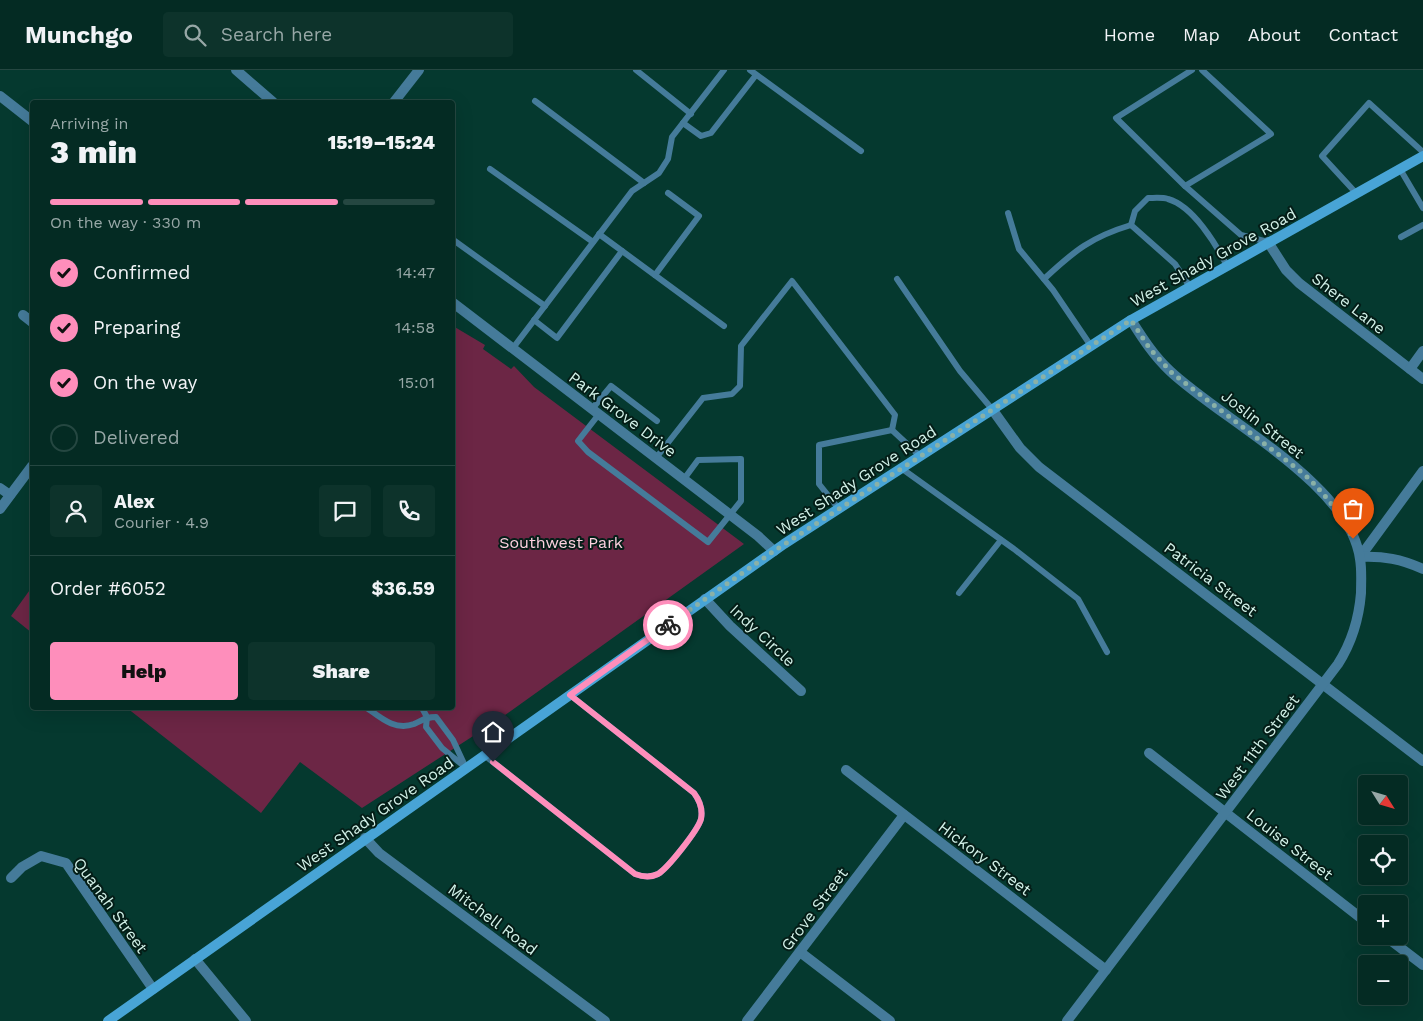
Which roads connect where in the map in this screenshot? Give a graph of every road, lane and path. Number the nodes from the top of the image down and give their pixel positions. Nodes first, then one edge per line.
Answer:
1 (236, 70) edge
2 (419, 70) edge
3 (636, 70) edge
4 (724, 70) edge
5 (750, 70) edge
6 (1192, 70) edge
7 (1202, 70) edge
8 (756, 75) junction
9 (0, 96) edge
10 (271, 100) edge
11 (396, 100) edge
12 (535, 101) dead end
13 (690, 114) junction
14 (30, 119) edge
15 (683, 123) junction
16 (861, 151) dead end
17 (1423, 154) edge
18 (490, 169) dead end
19 (1400, 169) junction
20 (644, 183) junction
21 (1185, 186) junction
22 (668, 193) dead end
23 (1356, 193) junction
24 (1423, 208) edge
25 (1008, 213) dead end
26 (1131, 225) junction
27 (1423, 225) edge
28 (600, 234) junction
29 (1402, 237) dead end
30 (455, 240) edge
31 (593, 242) junction
32 (1268, 242) junction
33 (622, 251) junction
34 (1227, 266) junction
35 (655, 275) junction
36 (897, 279) dead end
37 (1044, 279) junction
38 (1190, 286) junction
39 (455, 304) edge
40 (545, 306) junction
41 (23, 315) dead end
42 (30, 320) edge
43 (534, 320) junction
44 (1131, 320) junction
45 (724, 326) dead end
46 (1090, 346) junction
47 (513, 348) junction
48 (1423, 351) edge
49 (1410, 369) junction
50 (1423, 378) edge
51 (992, 409) junction
52 (596, 411) junction
53 (657, 421) dead end
54 (892, 430) junction
55 (920, 456) junction
56 (656, 458) junction
57 (901, 468) junction
58 (30, 469) edge
59 (1423, 471) edge
60 (684, 479) junction
61 (0, 488) edge
62 (10, 495) junction
63 (0, 509) edge
64 (839, 509) junction
65 (730, 514) junction
66 (1001, 540) junction
67 (774, 551) junction
68 (1360, 557) junction
69 (1423, 568) edge
70 (959, 593) dead end
71 (705, 599) junction
72 (1107, 652) dead end
73 (1324, 684) junction
74 (801, 691) dead end
75 (570, 695) junction
76 (370, 710) edge
77 (423, 710) edge
78 (427, 717) junction
79 (1149, 753) dead end
80 (484, 755) junction
81 (1423, 761) edge
82 (466, 768) junction
83 (846, 770) dead end
84 (1226, 813) junction
85 (904, 816) junction
86 (365, 838) junction
87 (11, 878) dead end
88 (1358, 916) edge
89 (1397, 945) edge
90 (800, 952) junction
91 (195, 959) junction
92 (1423, 965) edge
93 (1106, 970) junction
94 (153, 989) junction
95 (108, 1021) edge
96 (246, 1021) edge
97 (605, 1021) edge
98 (747, 1021) edge
99 (890, 1021) edge
100 (1067, 1021) edge

1 - 10 street
2 - 11 street
3 - 13 lane
4 - 13 lane
5 - 8 lane
6 - 21 lane
7 - 21 lane
8 - 15 lane
8 - 16 lane
9 - 14 street
12 - 20 lane
13 - 15 lane
15 - 20 lane
17 - 19 main road, West Shady Grove Road
17 - 23 lane
18 - 31 lane
19 - 23 main road, West Shady Grove Road
19 - 24 lane
20 - 28 lane
21 - 32 lane
22 - 35 lane
23 - 32 main road, West Shady Grove Road
25 - 37 lane
26 - 34 lane
26 - 37 lane
26 - 38 lane
27 - 29 lane
28 - 31 lane
28 - 33 lane
30 - 40 lane
31 - 40 lane
32 - 34 main road, West Shady Grove Road
32 - 49 street, Shere Lane
33 - 35 lane
33 - 43 lane
34 - 38 main road, West Shady Grove Road
35 - 45 lane
36 - 51 lane
37 - 46 lane
38 - 44 main road, West Shady Grove Road
39 - 47 street, Park Grove Drive
40 - 43 lane
41 - 42 street
43 - 47 lane
44 - 46 main road, West Shady Grove Road
44 - 68 street, Joslin Street
46 - 51 main road, West Shady Grove Road
47 - 52 street, Park Grove Drive
48 - 49 street
49 - 50 street, Shere Lane
51 - 55 main road, West Shady Grove Road
51 - 73 street, Patricia Street
52 - 53 lane
52 - 56 street, Park Grove Drive
52 - 65 lane
54 - 55 lane
54 - 56 lane
54 - 64 lane
55 - 57 main road, West Shady Grove Road
56 - 60 street, Park Grove Drive
57 - 64 main road, West Shady Grove Road
57 - 66 lane
58 - 62 street
59 - 68 street
60 - 65 street, Park Grove Drive
60 - 65 lane
61 - 62 street
62 - 63 street
64 - 67 main road, West Shady Grove Road
65 - 67 street, Park Grove Drive
66 - 70 lane
66 - 72 lane
67 - 71 main road, West Shady Grove Road
68 - 69 street
68 - 73 street, West 11th Street
71 - 74 street, Indy Circle
71 - 75 main road, West Shady Grove Road
73 - 81 street, Patricia Street
73 - 84 street, West 11th Street
75 - 80 main road, West Shady Grove Road
75 - 80 lane
76 - 78 lane
77 - 78 lane
78 - 82 lane
78 - 82 lane
79 - 84 street, Louise Street
80 - 82 main road, West Shady Grove Road
82 - 86 main road, West Shady Grove Road
83 - 85 street, Hickory Street
84 - 88 street, Louise Street
84 - 93 street, West 11th Street
85 - 90 street, Grove Street
85 - 93 street, Hickory Street
86 - 91 main road, West Shady Grove Road
86 - 97 street, Mitchell Road
87 - 94 street, Quanah Street
89 - 92 street
90 - 98 street, Grove Street
90 - 99 street
91 - 94 main road, West Shady Grove Road
91 - 96 street
93 - 100 street, West 11th Street
94 - 95 main road, West Shady Grove Road

